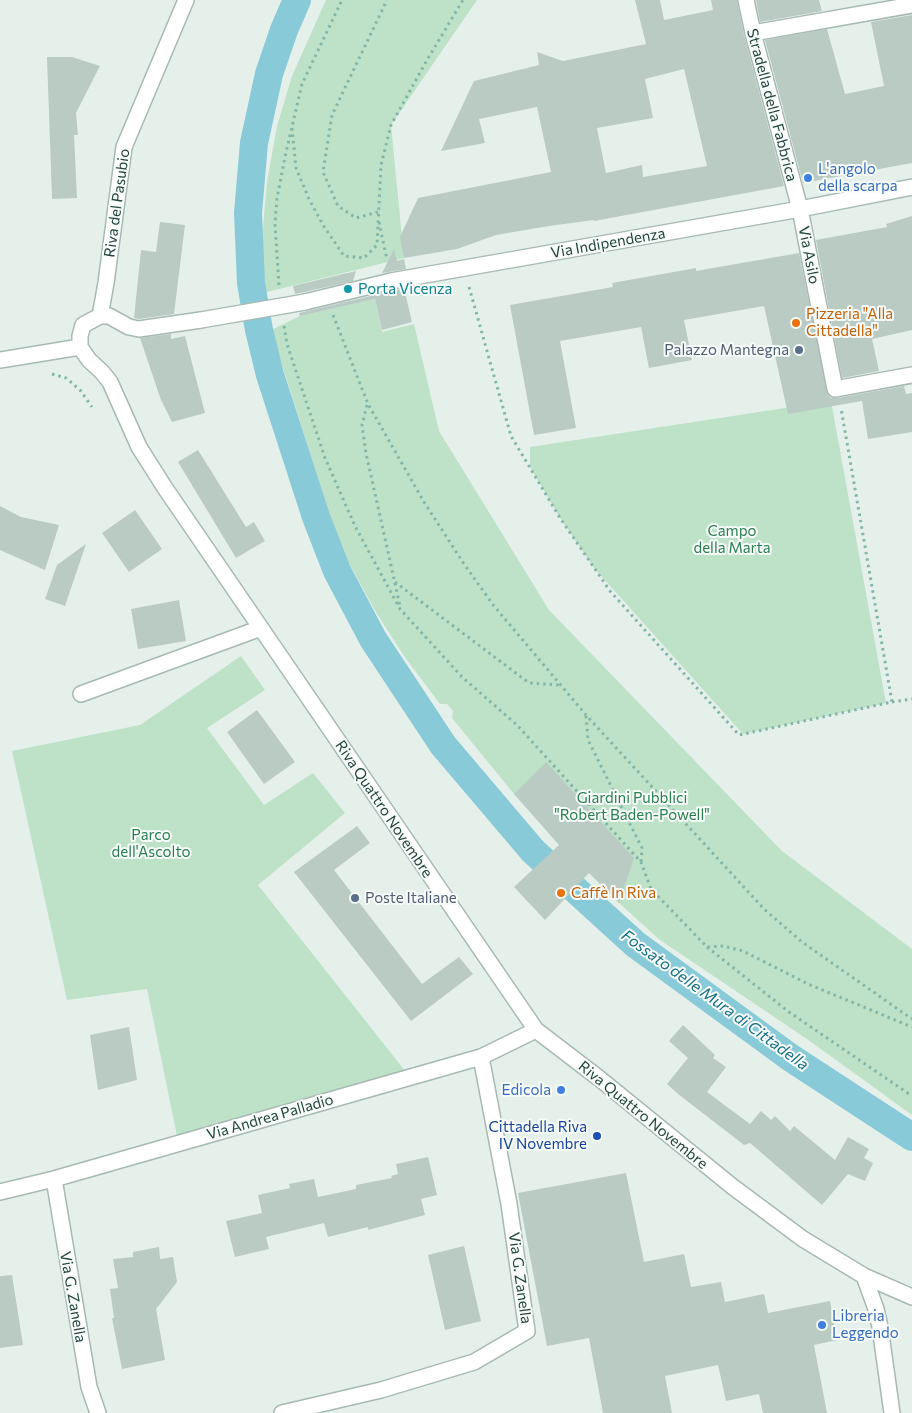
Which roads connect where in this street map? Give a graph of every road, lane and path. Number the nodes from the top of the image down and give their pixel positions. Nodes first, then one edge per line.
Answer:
1 (186, 0) edge
2 (342, 0) edge
3 (387, 0) edge
4 (463, 0) edge
5 (746, 0) edge
6 (912, 5) edge
7 (753, 33) junction
8 (292, 125) junction
9 (912, 187) edge
10 (800, 210) junction
11 (378, 212) junction
12 (378, 217) junction
13 (463, 268) junction
14 (391, 281) junction
15 (280, 292) dead end
16 (332, 310) dead end
17 (100, 316) junction
18 (283, 318) dead end
19 (80, 347) junction
20 (0, 360) edge
21 (912, 375) edge
22 (46, 376) dead end
23 (839, 388) junction
24 (368, 404) junction
25 (92, 407) dead end
26 (394, 581) junction
27 (400, 609) junction
28 (261, 628) junction
29 (561, 685) junction
30 (81, 694) dead end
31 (912, 699) edge
32 (892, 702) junction
33 (586, 715) junction
34 (641, 862) junction
35 (707, 946) junction
36 (912, 1019) edge
37 (912, 1028) edge
38 (536, 1030) junction
39 (481, 1057) junction
40 (912, 1096) edge
41 (54, 1179) junction
42 (0, 1192) edge
43 (864, 1276) junction
44 (912, 1297) edge
45 (98, 1413) edge
46 (282, 1413) edge
47 (892, 1413) edge

1 - 17 street, Riva del Pasubio
2 - 8 path
3 - 11 path
4 - 11 path
5 - 7 street, Stradella della Fabbrica
6 - 7 street
7 - 10 street, Stradella della Fabbrica
8 - 12 path
8 - 15 path
9 - 10 street, Via Indipendenza
10 - 13 street, Via Indipendenza
10 - 23 street, Via Asilo
11 - 12 path
12 - 14 path
13 - 14 street, Via Indipendenza
13 - 32 path
14 - 17 street, Via Indipendenza, bridge
16 - 24 path
17 - 19 street
18 - 27 path
19 - 20 street
19 - 28 street, Riva Quattro Novembre
21 - 23 street
22 - 25 path
23 - 32 path
24 - 26 path
24 - 29 path
26 - 27 path
26 - 29 path
27 - 34 path
28 - 30 street
28 - 38 street, Riva Quattro Novembre
29 - 33 path
31 - 32 path
33 - 34 path
33 - 36 path
34 - 35 path
35 - 37 path
35 - 40 path
38 - 39 street, Via Andrea Palladio
38 - 43 street, Riva Quattro Novembre
39 - 41 street, Via Andrea Palladio
39 - 46 street, Via G. Zanella
41 - 42 street, Via Andrea Palladio
41 - 45 street, Via G. Zanella
43 - 44 street, Riva Quattro Novembre
43 - 47 street

